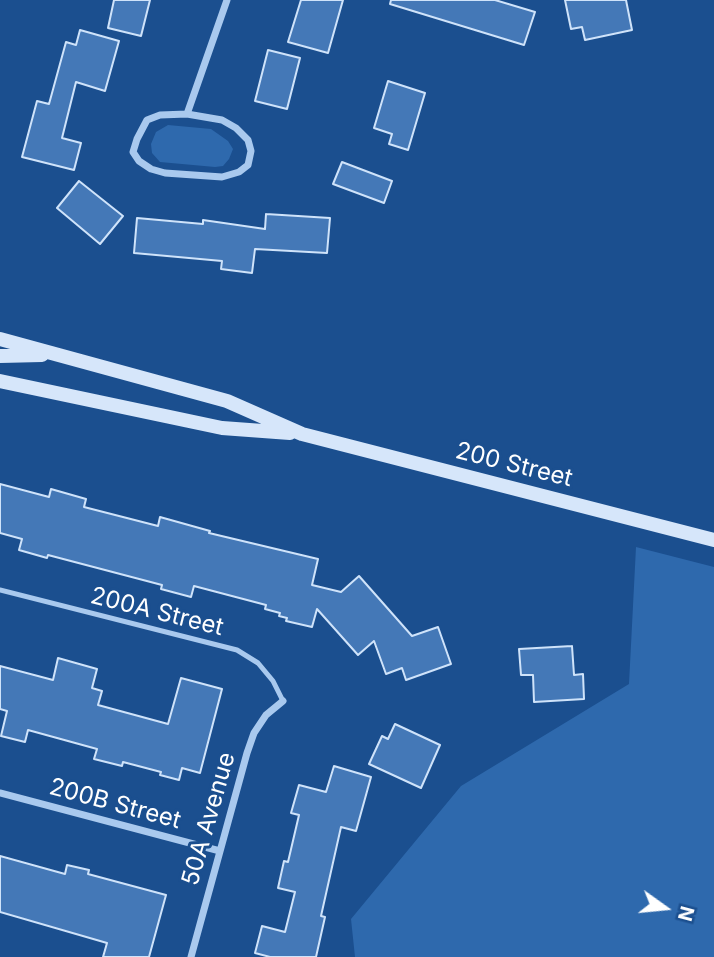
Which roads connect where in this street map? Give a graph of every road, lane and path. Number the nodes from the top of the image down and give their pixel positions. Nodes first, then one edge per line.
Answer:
1 (227, 0) edge
2 (187, 114) junction
3 (0, 339) edge
4 (57, 355) junction
5 (0, 356) edge
6 (0, 381) edge
7 (302, 434) junction
8 (714, 540) edge
9 (0, 590) edge
10 (284, 701) joint
11 (0, 793) edge
12 (220, 851) junction
13 (191, 957) edge

1 - 2 street
2 - 2 street
3 - 4 main road, 200 Street
4 - 5 main road
4 - 7 main road, 200 Street
6 - 7 main road, 200 Street
7 - 8 main road, 200 Street
9 - 10 lane, 200A Street
10 - 12 street, 50A Avenue
11 - 12 street, 200B Street
12 - 13 street, 50A Avenue

